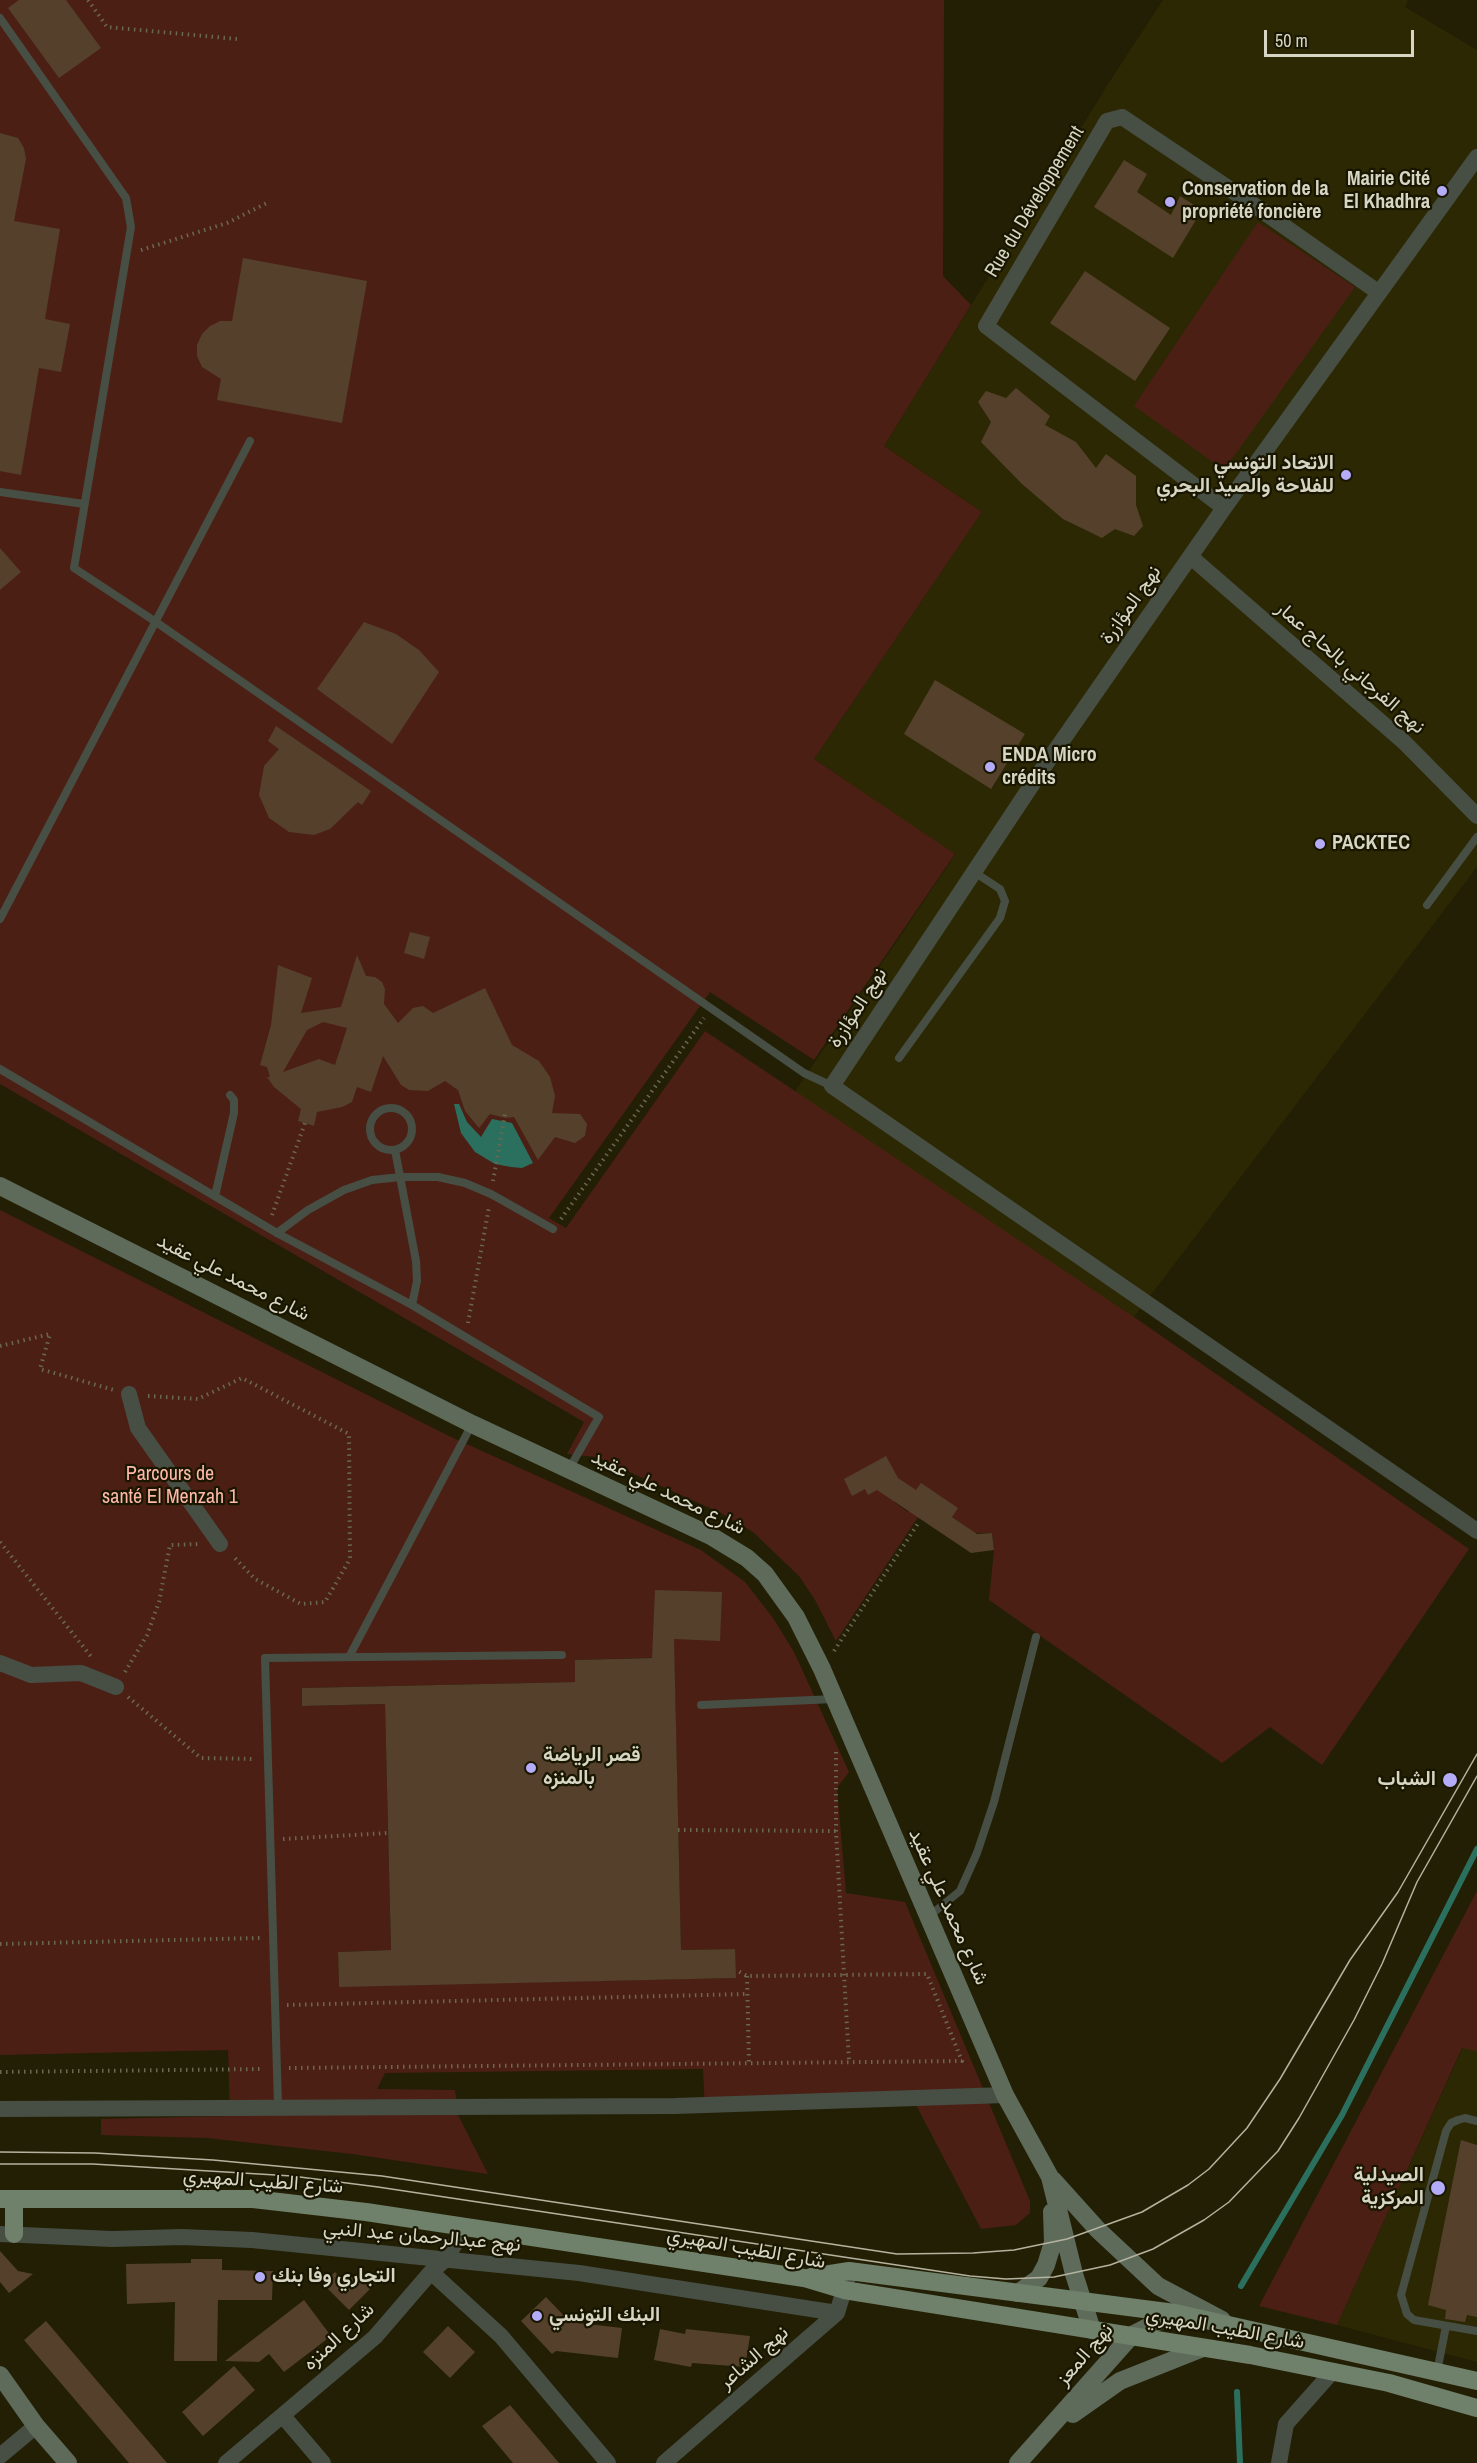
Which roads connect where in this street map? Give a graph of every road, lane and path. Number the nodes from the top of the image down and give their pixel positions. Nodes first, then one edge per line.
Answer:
1 (88, 0) edge
2 (0, 18) edge
3 (237, 39) dead end
4 (1477, 157) edge
5 (268, 202) dead end
6 (126, 254) junction
7 (1378, 292) junction
8 (250, 441) dead end
9 (0, 492) edge
10 (84, 504) junction
11 (1224, 508) junction
12 (1191, 557) junction
13 (156, 622) junction
14 (1477, 816) edge
15 (1477, 837) edge
16 (974, 872) junction
17 (1427, 905) dead end
18 (0, 919) edge
19 (711, 1008) junction
20 (899, 1058) dead end
21 (0, 1069) edge
22 (832, 1086) junction
23 (230, 1095) dead end
24 (505, 1115) dead end
25 (305, 1123) dead end
26 (395, 1150) junction
27 (401, 1177) junction
28 (0, 1186) edge
29 (491, 1194) junction
30 (214, 1196) junction
31 (268, 1227) junction
32 (553, 1229) joint
33 (278, 1233) junction
34 (412, 1305) junction
35 (466, 1339) junction
36 (0, 1346) edge
37 (129, 1394) junction
38 (472, 1424) junction
39 (568, 1470) junction
40 (919, 1522) dead end
41 (1477, 1531) edge
42 (220, 1544) junction
43 (1036, 1637) dead end
44 (562, 1655) dead end
45 (349, 1657) junction
46 (0, 1663) edge
47 (822, 1669) junction
48 (116, 1687) joint
49 (835, 1699) junction
50 (701, 1705) dead end
51 (835, 1743) dead end
52 (678, 1830) dead end
53 (836, 1831) junction
54 (388, 1833) dead end
55 (270, 1840) junction
56 (928, 1917) junction
57 (273, 1938) junction
58 (0, 1944) edge
59 (736, 1970) dead end
60 (747, 1976) junction
61 (844, 1976) junction
62 (748, 1994) junction
63 (275, 2006) junction
64 (849, 2062) junction
65 (749, 2063) junction
66 (276, 2068) junction
67 (0, 2072) edge
68 (1005, 2095) junction
69 (278, 2106) junction
70 (0, 2109) edge
71 (1477, 2121) edge
72 (1046, 2170) junction
73 (7, 2199) edge
74 (465, 2227) junction
75 (5, 2237) edge
76 (446, 2259) junction
77 (849, 2271) junction
78 (431, 2272) junction
79 (804, 2278) junction
80 (844, 2290) junction
81 (1018, 2293) junction
82 (1083, 2301) junction
83 (837, 2313) junction
84 (1175, 2313) junction
85 (1446, 2326) junction
86 (1092, 2330) junction
87 (1477, 2331) edge
88 (1266, 2334) junction
89 (1132, 2335) junction
90 (1203, 2348) junction
91 (1333, 2371) junction
92 (1437, 2372) junction
93 (0, 2375) edge
94 (1477, 2381) edge
95 (1477, 2408) edge
96 (283, 2416) junction
97 (36, 2426) junction
98 (0, 2456) edge
99 (1029, 2456) edge
100 (68, 2463) edge
101 (226, 2463) edge
102 (323, 2463) edge
103 (608, 2463) edge
104 (664, 2463) edge
105 (1279, 2463) edge

1 - 3 path
2 - 6 lane
4 - 7 street, نهج المؤازرة
5 - 6 path
6 - 10 lane
7 - 11 street, نهج المؤازرة
7 - 11 street, Rue du Développement
8 - 13 lane
9 - 10 lane
10 - 13 lane
11 - 12 street, نهج المؤازرة
12 - 14 street, نهج الفرجاني بالحاج عمار
12 - 16 street, نهج المؤازرة
13 - 18 lane
13 - 19 lane
15 - 17 lane
16 - 20 lane
16 - 22 street, نهج المؤازرة
19 - 22 lane
19 - 32 path
21 - 30 lane
22 - 41 street
23 - 30 lane
24 - 29 path
25 - 31 path
26 - 26 lane
26 - 27 lane
27 - 29 lane
27 - 33 lane
27 - 34 lane
28 - 38 street, شارع محمد علي عقيد
29 - 32 lane
29 - 35 path
30 - 31 lane
31 - 33 lane
33 - 34 lane
34 - 35 lane
35 - 39 lane
36 - 37 path
37 - 42 street
37 - 42 path
38 - 39 street, شارع محمد علي عقيد
38 - 45 lane
39 - 47 street, شارع محمد علي عقيد
40 - 47 path
42 - 48 path
43 - 56 lane
44 - 45 lane
45 - 55 lane
46 - 48 street
47 - 49 street, شارع محمد علي عقيد
49 - 50 lane
49 - 56 street, شارع محمد علي عقيد
51 - 53 path
52 - 53 path
53 - 61 path
54 - 55 path
55 - 57 lane
56 - 68 street, شارع محمد علي عقيد
57 - 58 path
57 - 63 lane
59 - 60 path
60 - 61 path
60 - 62 path
61 - 64 path
61 - 64 path
62 - 63 path
62 - 65 path
63 - 66 lane
64 - 65 path
65 - 66 path
66 - 67 path
66 - 69 lane
68 - 69 street
68 - 72 street, شارع محمد علي عقيد
69 - 70 street
71 - 85 lane
72 - 81 street
72 - 82 street, شارع محمد علي عقيد
72 - 88 street
73 - 74 main road, شارع الطيب المهيري
73 - 75 main road
74 - 76 street, شارع المنزه
74 - 79 main road, شارع الطيب المهيري
75 - 76 street, نهج عبدالرحمان عبد النبي
76 - 78 street, شارع المنزه
76 - 83 street, نهج عبدالرحمان عبد النبي
77 - 79 main road
77 - 80 street
77 - 81 main road
78 - 96 street, شارع المنزه
78 - 103 street
79 - 80 main road, شارع الطيب المهيري
80 - 83 street
80 - 86 main road, شارع الطيب المهيري
81 - 82 main road
82 - 84 main road
82 - 86 street, شارع محمد علي عقيد
83 - 104 street, نهج الشاعر
84 - 88 main road
84 - 89 street, نهج المعز
85 - 87 lane
85 - 92 lane
86 - 89 main road, شارع الطيب المهيري
88 - 92 main road
89 - 90 main road, شارع الطيب المهيري
89 - 99 street, نهج المعز
90 - 91 main road, شارع الطيب المهيري
90 - 99 street, نهج المعز
91 - 95 main road, شارع الطيب المهيري
91 - 105 street
92 - 94 main road
93 - 97 street
96 - 101 street, شارع المنزه
96 - 102 street
97 - 98 street
97 - 100 street

